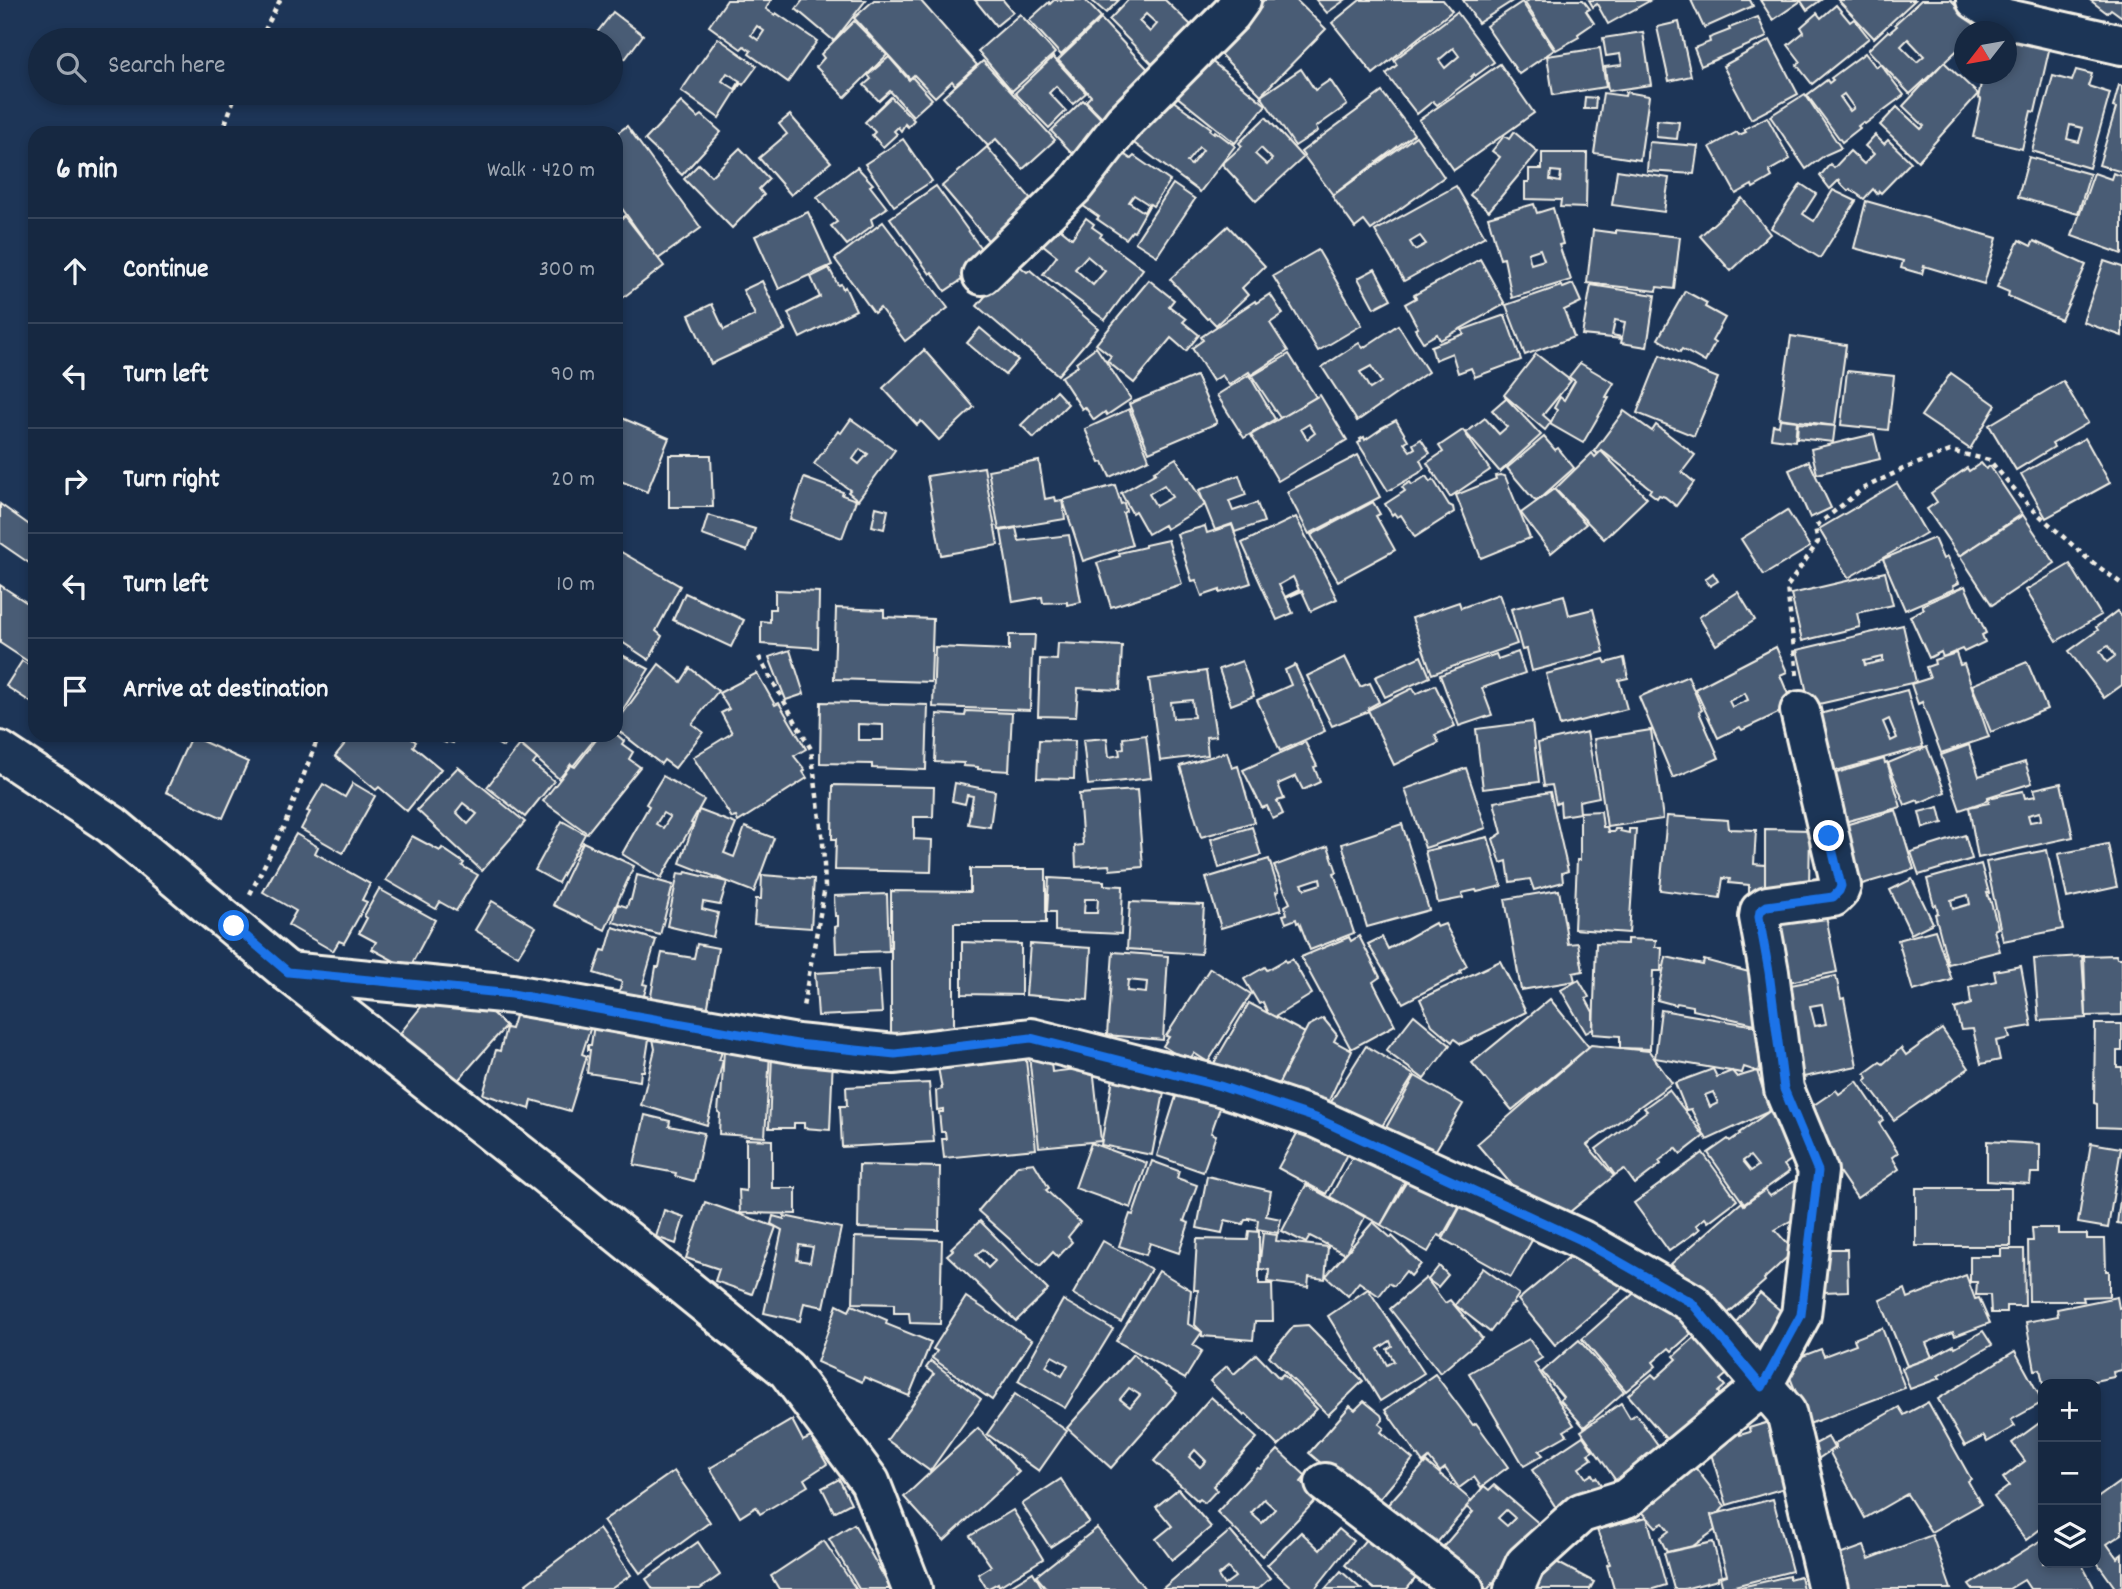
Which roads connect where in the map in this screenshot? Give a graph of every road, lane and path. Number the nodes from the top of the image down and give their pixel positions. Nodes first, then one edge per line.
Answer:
1 (280, 0) edge
2 (1241, 0) edge
3 (1976, 0) edge
4 (266, 28) edge
5 (2122, 46) edge
6 (232, 105) edge
7 (224, 126) edge
8 (982, 275) dead end
9 (2122, 584) edge
10 (759, 657) dead end
11 (1800, 711) joint
12 (316, 742) edge
13 (0, 751) edge
14 (234, 926) junction
15 (288, 972) junction
16 (797, 1044) junction
17 (1762, 1387) junction
18 (1325, 1483) dead end
19 (912, 1589) edge
20 (1464, 1589) edge
21 (1514, 1589) edge
22 (1828, 1589) edge

1 - 4 path
2 - 8 street
3 - 5 street
6 - 7 path
9 - 11 path
10 - 16 path
11 - 17 street
12 - 14 path
13 - 14 street
14 - 15 street
15 - 16 street
15 - 19 street
16 - 17 street
17 - 21 street
17 - 22 street
18 - 20 street

